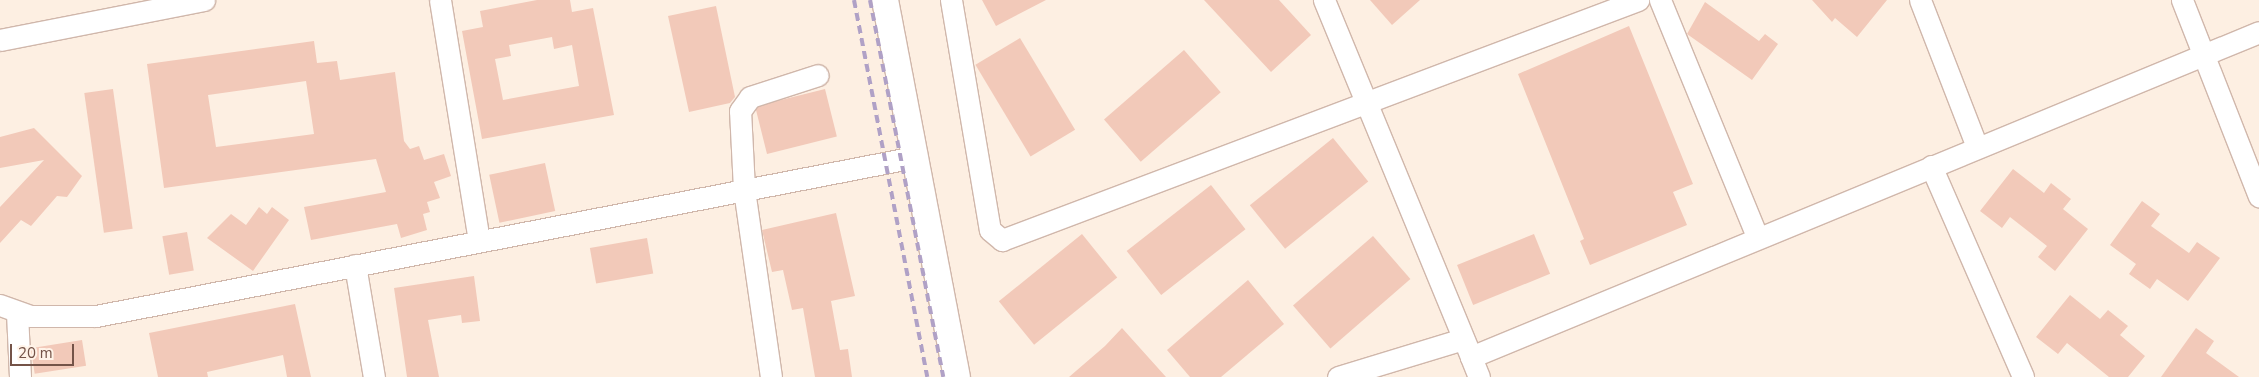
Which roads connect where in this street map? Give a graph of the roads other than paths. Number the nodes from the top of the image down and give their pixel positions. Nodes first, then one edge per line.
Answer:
1 (204, 0) edge
2 (440, 0) edge
3 (885, 0) edge
4 (951, 0) edge
5 (1324, 0) edge
6 (1638, 0) edge
7 (1660, 0) edge
8 (1920, 0) edge
9 (2182, 0) edge
10 (2259, 32) edge
11 (0, 40) edge
12 (2204, 56) junction
13 (818, 75) dead end
14 (1367, 106) junction
15 (1977, 147) junction
16 (915, 157) junction
17 (1931, 166) junction
18 (744, 189) junction
19 (2259, 196) edge
20 (1757, 237) junction
21 (479, 241) junction
22 (355, 265) junction
23 (8, 309) edge
24 (1467, 348) junction
25 (20, 377) edge
26 (374, 377) edge
27 (771, 377) edge
28 (957, 377) edge
29 (1338, 377) edge
30 (1479, 377) edge
31 (2023, 377) edge

1 - 11 street
2 - 21 street
3 - 16 street
4 - 14 street
5 - 14 street
6 - 14 street
7 - 20 street
8 - 15 street
9 - 12 street
10 - 12 street
12 - 15 street
12 - 19 street
13 - 18 street
14 - 24 street
15 - 17 street
16 - 18 street
16 - 28 street
17 - 20 street
17 - 31 street
18 - 21 street
18 - 27 street
20 - 24 street
21 - 22 street
22 - 23 street
22 - 26 street
23 - 25 street
24 - 29 street
24 - 30 street

